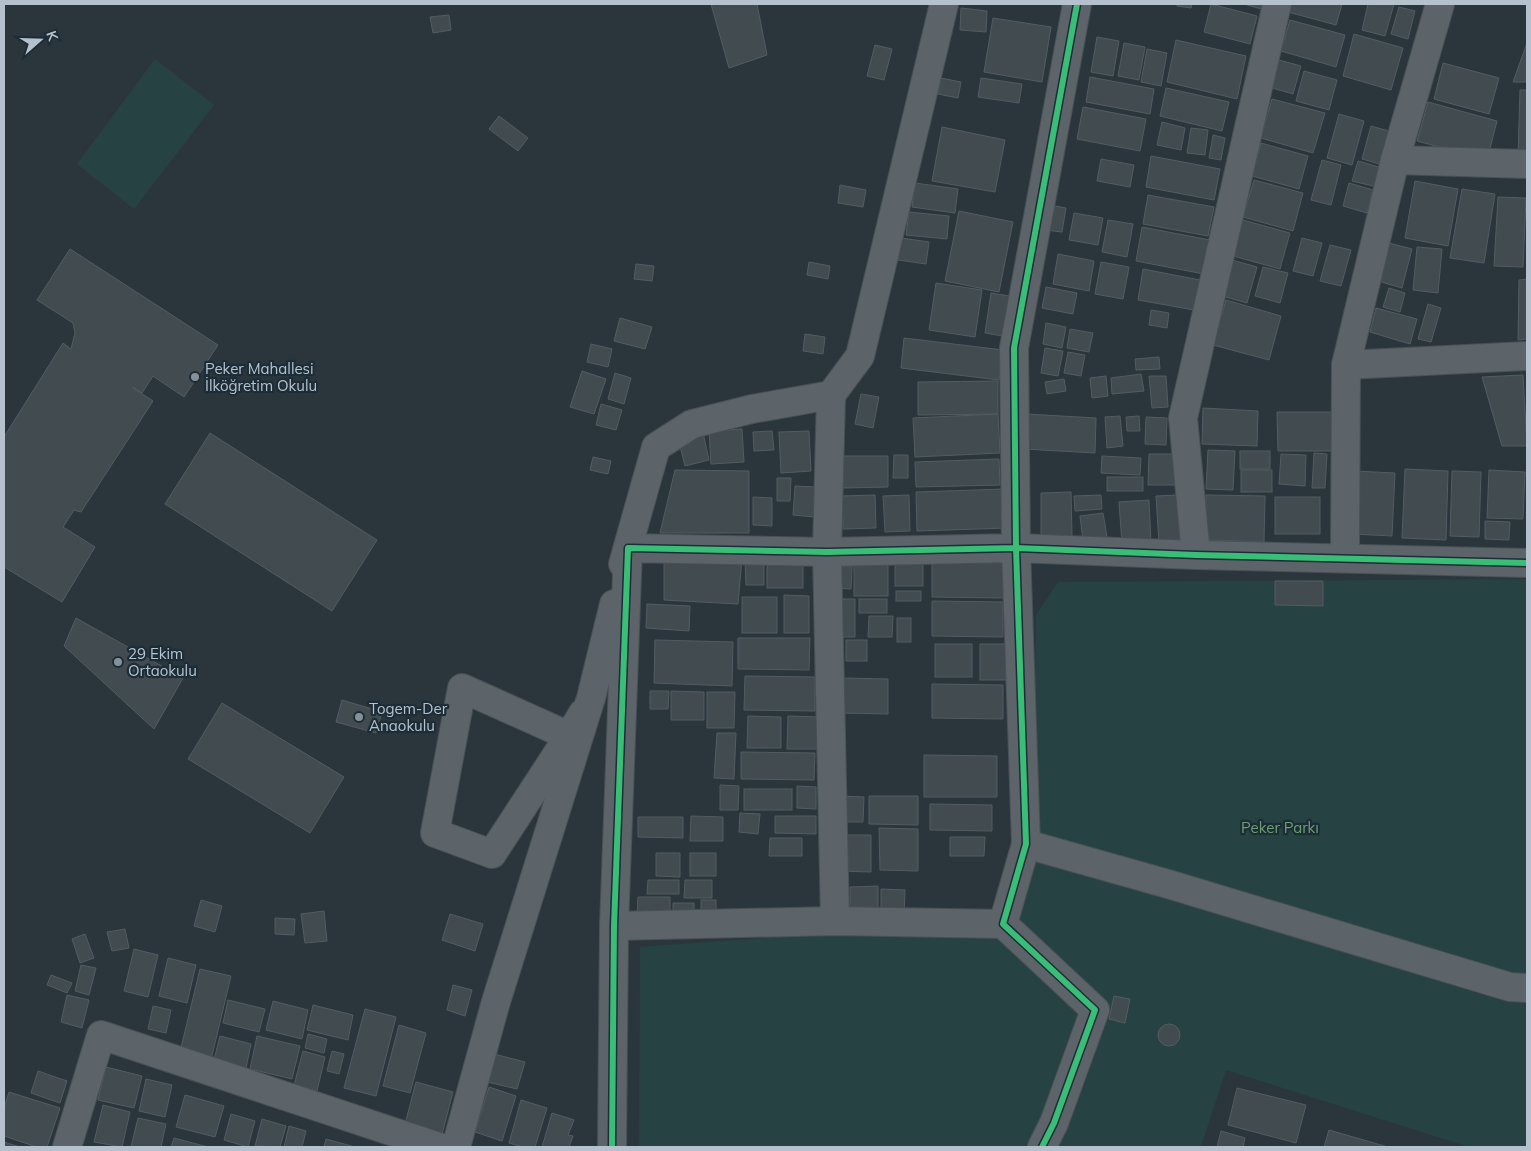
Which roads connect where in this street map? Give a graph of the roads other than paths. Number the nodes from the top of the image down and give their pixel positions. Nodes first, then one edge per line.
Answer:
1 (944, 4) edge
2 (1077, 4) edge
3 (1277, 4) edge
4 (1440, 4) edge
5 (1395, 160) junction
6 (1527, 164) edge
7 (1527, 356) edge
8 (1346, 365) junction
9 (831, 395) junction
10 (628, 548) junction
11 (1016, 548) junction
12 (828, 552) junction
13 (1196, 555) junction
14 (1345, 558) junction
15 (1527, 563) edge
16 (591, 698) junction
17 (570, 736) junction
18 (1026, 844) junction
19 (835, 921) junction
20 (1003, 924) junction
21 (614, 926) junction
22 (1527, 988) edge
23 (67, 1147) edge
24 (440, 1147) edge
25 (456, 1147) edge
26 (612, 1147) edge
27 (1042, 1147) edge

1 - 9 street
2 - 11 street
3 - 13 street
4 - 5 street
5 - 6 street
5 - 8 street
7 - 8 street
8 - 14 street
9 - 10 street
9 - 12 street
10 - 12 street
10 - 16 street
10 - 21 street
11 - 12 street
11 - 13 street
11 - 18 street
12 - 19 street
13 - 14 street
14 - 15 street
16 - 17 street
16 - 25 street
17 - 17 street
18 - 20 street
18 - 22 street
19 - 20 street
19 - 21 street
20 - 27 street
21 - 26 street
23 - 24 street

